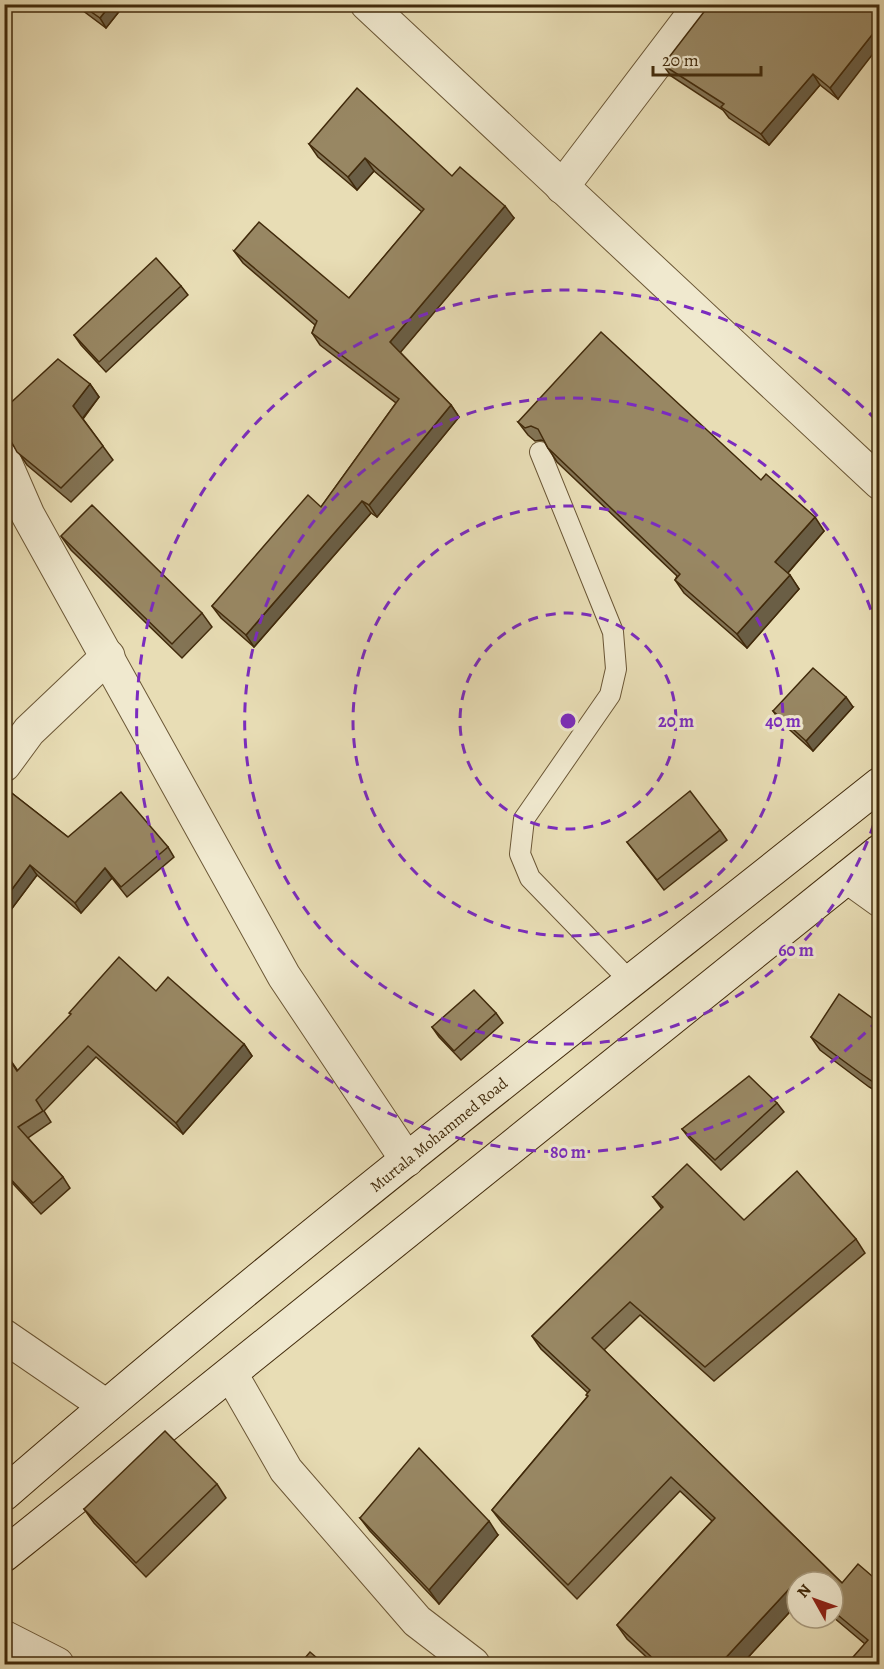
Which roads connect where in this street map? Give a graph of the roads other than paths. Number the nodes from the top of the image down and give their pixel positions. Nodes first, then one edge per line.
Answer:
1 (367, 4) edge
2 (701, 4) edge
3 (562, 187) junction
4 (540, 452) edge
5 (4, 460) edge
6 (879, 483) edge
7 (108, 656) junction
8 (4, 765) edge
9 (879, 784) edge
10 (879, 851) edge
11 (848, 877) junction
12 (879, 900) edge
13 (631, 982) junction
14 (407, 1160) junction
15 (4, 1336) edge
16 (231, 1374) junction
17 (106, 1406) junction
18 (4, 1494) edge
19 (10, 1540) edge
20 (4, 1637) edge
21 (57, 1665) edge
22 (473, 1665) edge

1 - 3 street
2 - 3 street
3 - 6 street
4 - 13 lane
5 - 7 street
7 - 8 street
7 - 14 street
9 - 13 street, Murtala Mohammed Road
10 - 11 street
11 - 12 street
11 - 16 street
13 - 14 street, Murtala Mohammed Road
14 - 17 street, Murtala Mohammed Road
15 - 17 street
16 - 19 street
16 - 22 street
17 - 18 street, Murtala Mohammed Road
20 - 21 street

